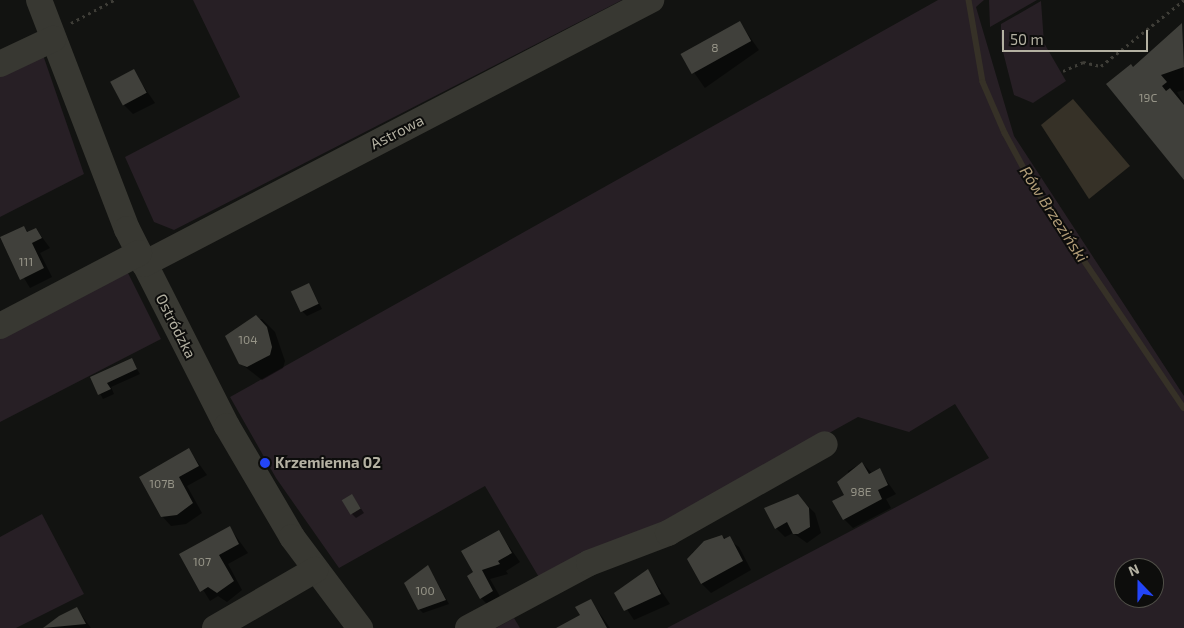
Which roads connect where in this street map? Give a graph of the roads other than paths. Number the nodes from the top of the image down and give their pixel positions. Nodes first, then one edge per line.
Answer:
1 (38, 0) edge
2 (651, 0) edge
3 (51, 35) junction
4 (0, 64) edge
5 (141, 259) junction
6 (0, 326) edge
7 (825, 444) dead end
8 (315, 570) junction
9 (215, 628) edge
10 (360, 628) edge
11 (468, 628) edge

1 - 3 street, Ostródzka
2 - 5 street, Astrowa
3 - 4 street
3 - 5 street, Ostródzka
5 - 6 street, Astrowa
5 - 8 street, Ostródzka
7 - 11 street
8 - 9 street
8 - 10 street, Ostródzka

